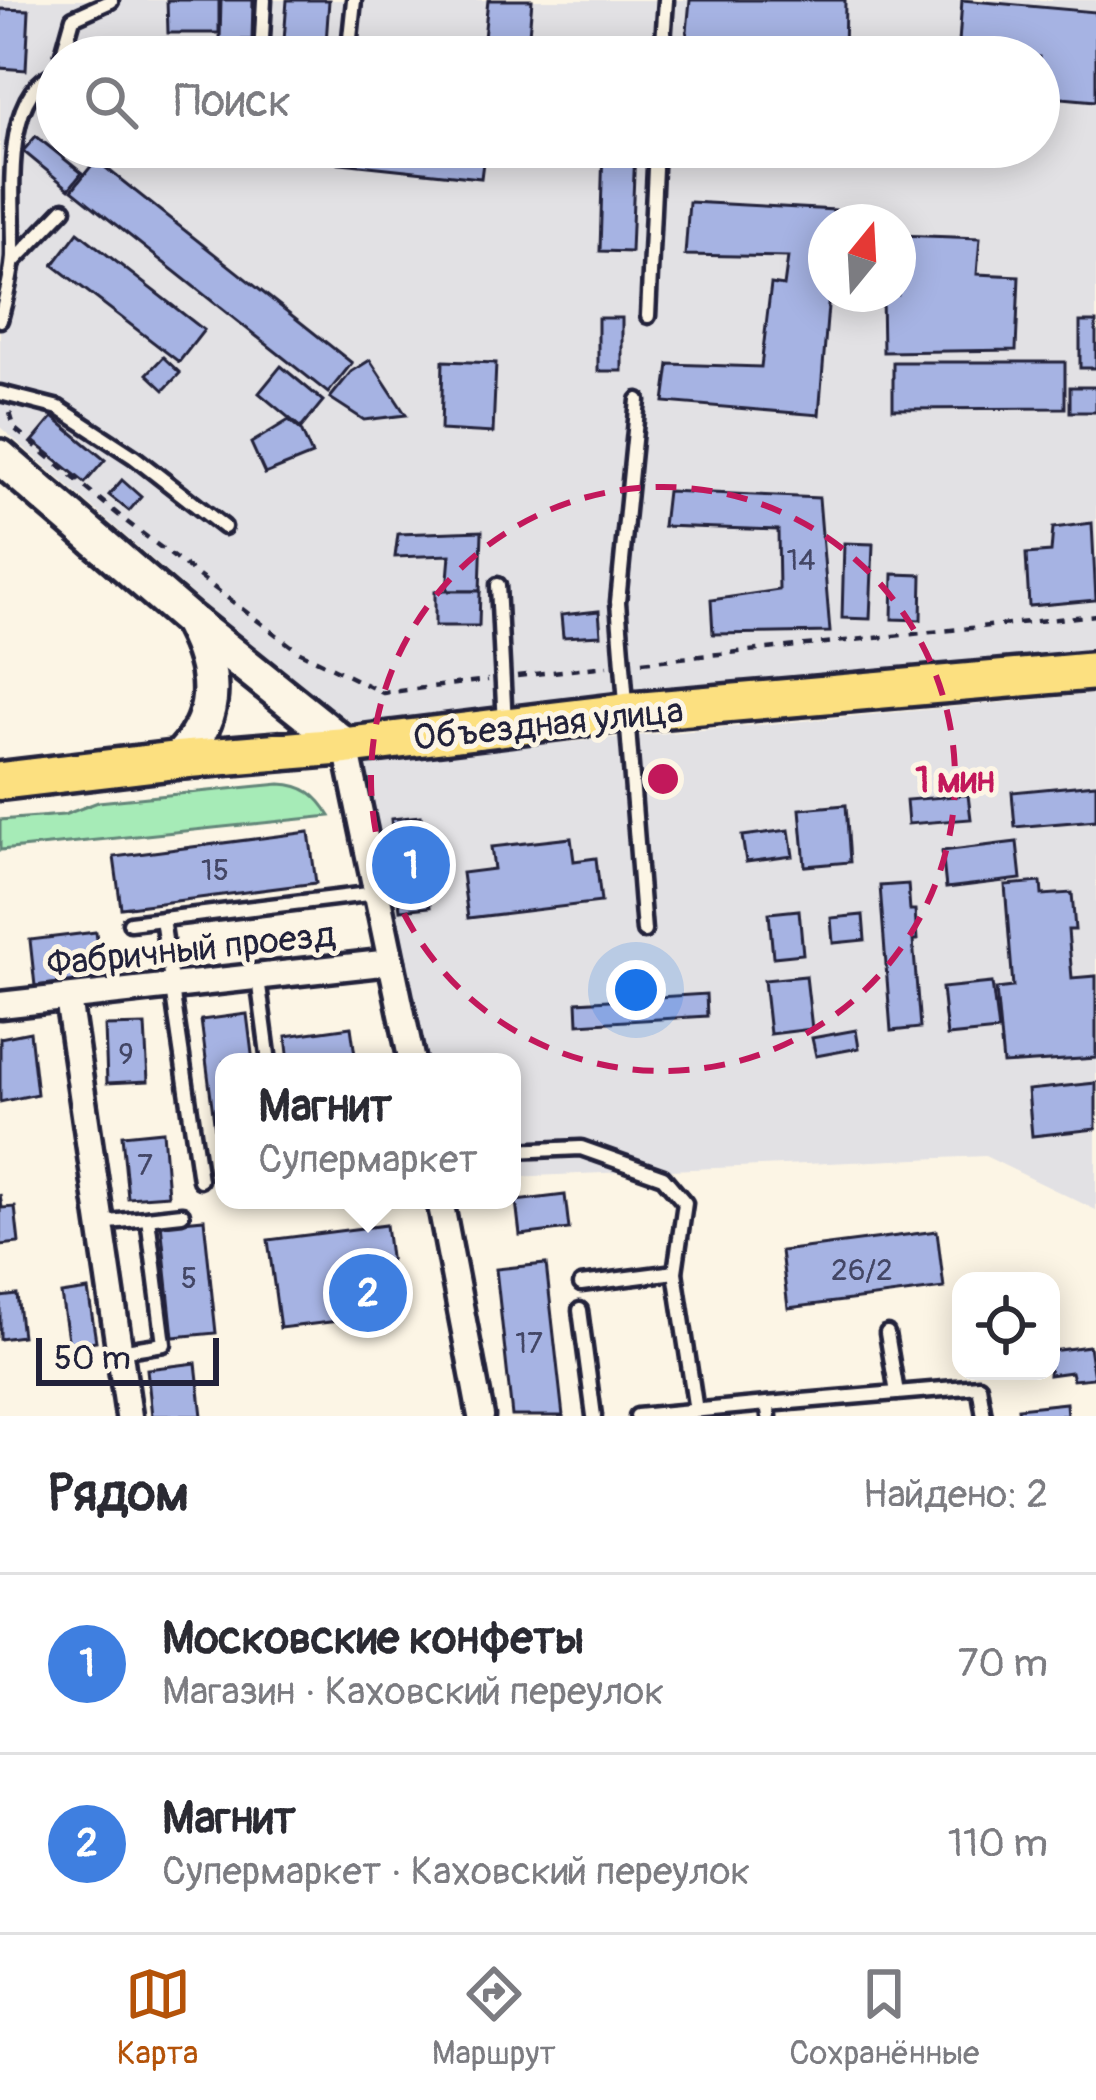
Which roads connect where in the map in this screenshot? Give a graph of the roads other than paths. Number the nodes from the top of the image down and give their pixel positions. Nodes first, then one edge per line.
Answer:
1 (264, 0) edge
2 (354, 0) edge
3 (666, 0) edge
4 (111, 1) edge
5 (68, 36) edge
6 (262, 36) edge
7 (350, 36) edge
8 (663, 36) edge
9 (36, 83) edge
10 (655, 168) edge
11 (64, 209) dead end
12 (13, 262) junction
13 (648, 316) dead end
14 (0, 320) edge
15 (0, 393) edge
16 (638, 400) dead end
17 (0, 457) edge
18 (224, 527) dead end
19 (498, 585) dead end
20 (189, 620) junction
21 (1096, 671) edge
22 (626, 712) junction
23 (505, 727) junction
24 (346, 746) junction
25 (177, 760) junction
26 (0, 781) edge
27 (376, 893) junction
28 (162, 920) junction
29 (130, 923) dead end
30 (644, 931) dead end
31 (391, 962) junction
32 (258, 976) junction
33 (172, 986) junction
34 (68, 998) junction
35 (0, 1005) edge
36 (268, 1053) edge
37 (410, 1053) edge
38 (521, 1151) edge
39 (200, 1180) dead end
40 (442, 1209) edge
41 (182, 1214) dead end
42 (148, 1218) junction
43 (101, 1223) junction
44 (675, 1272) junction
45 (581, 1284) dead end
46 (580, 1310) dead end
47 (887, 1334) dead end
48 (119, 1351) junction
49 (897, 1394) junction
50 (768, 1410) edge
51 (696, 1411) junction
52 (129, 1416) edge
53 (481, 1416) edge
54 (594, 1416) edge
55 (637, 1416) edge
56 (984, 1416) edge

1 - 6 lane
2 - 7 lane
3 - 8 lane
4 - 5 lane
9 - 12 lane
10 - 13 lane
11 - 12 lane
12 - 14 lane
15 - 18 lane
16 - 22 lane
17 - 20 main road
19 - 23 lane
20 - 24 main road
20 - 25 main road
21 - 22 main road, Объездная улица
22 - 23 main road, Объездная улица
22 - 30 lane
23 - 24 main road, Объездная улица
24 - 25 main road, Объездная улица
24 - 27 street
25 - 26 main road, Объездная улица
27 - 28 lane
27 - 31 street
28 - 29 lane
28 - 33 lane
31 - 32 street, Фабричный проезд
31 - 37 street
32 - 33 street, Фабричный проезд
32 - 36 lane
33 - 34 street, Фабричный проезд
33 - 39 lane
34 - 35 street, Фабричный проезд
34 - 43 street
38 - 44 lane
40 - 53 street
41 - 42 lane
42 - 43 lane
42 - 48 lane
43 - 48 street
44 - 45 lane
44 - 51 lane
46 - 54 lane
47 - 49 lane
48 - 52 street
49 - 50 lane
49 - 56 lane
50 - 51 lane
51 - 55 lane

